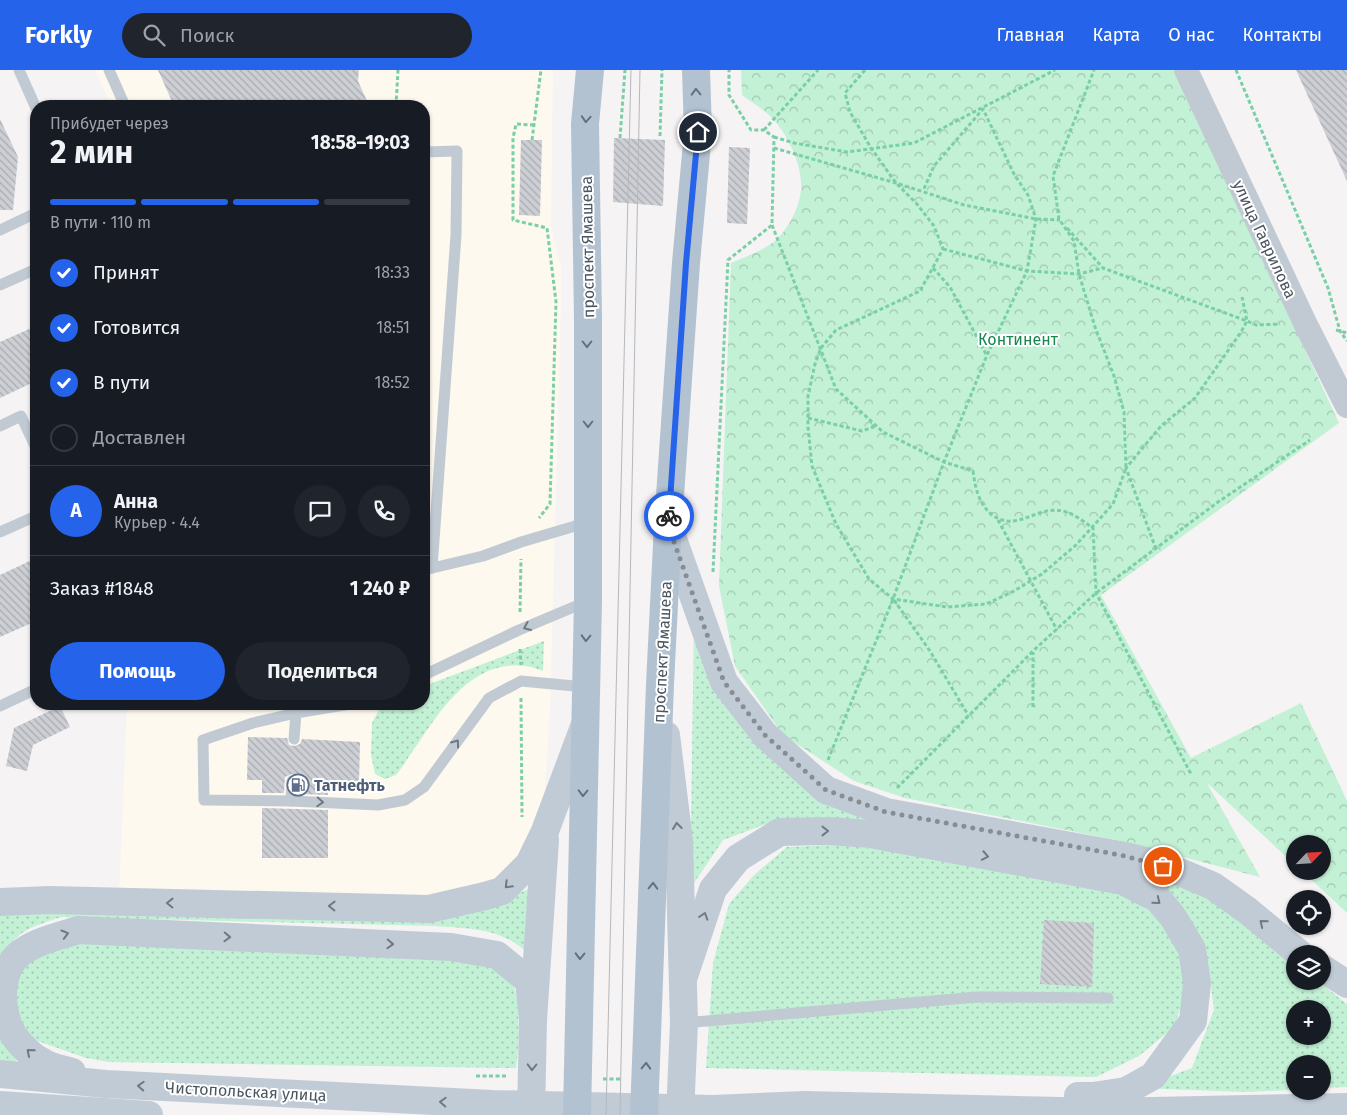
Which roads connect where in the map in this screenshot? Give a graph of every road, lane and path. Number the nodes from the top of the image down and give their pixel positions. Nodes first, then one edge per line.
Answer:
1 (19, 70) edge
2 (108, 70) edge
3 (398, 70) edge
4 (541, 70) edge
5 (590, 70) edge
6 (625, 70) edge
7 (662, 70) edge
8 (696, 70) edge
9 (729, 70) edge
10 (818, 70) edge
11 (865, 70) edge
12 (1055, 70) edge
13 (1094, 70) edge
14 (1186, 70) edge
15 (1236, 70) edge
16 (32, 100) edge
17 (122, 100) edge
18 (396, 100) edge
19 (983, 109) junction
20 (534, 125) junction
21 (764, 130) junction
22 (660, 136) dead end
23 (774, 137) junction
24 (620, 138) dead end
25 (532, 140) dead end
26 (773, 148) junction
27 (871, 148) junction
28 (430, 152) edge
29 (896, 183) junction
30 (923, 191) junction
31 (30, 216) edge
32 (1036, 219) junction
33 (1060, 219) junction
34 (772, 225) junction
35 (0, 230) edge
36 (943, 249) junction
37 (933, 268) junction
38 (1103, 268) junction
39 (1027, 271) junction
40 (30, 272) edge
41 (1079, 274) junction
42 (0, 285) edge
43 (1242, 297) dead end
44 (1248, 321) junction
45 (1305, 323) junction
46 (1340, 331) junction
47 (1347, 333) edge
48 (1347, 340) edge
49 (821, 348) junction
50 (987, 355) junction
51 (1347, 406) edge
52 (808, 418) junction
53 (0, 426) edge
54 (876, 426) junction
55 (30, 435) edge
56 (1310, 440) dead end
57 (944, 462) junction
58 (1126, 468) junction
59 (30, 519) edge
60 (998, 520) junction
61 (589, 522) junction
62 (668, 525) junction
63 (1093, 528) junction
64 (0, 532) edge
65 (521, 542) junction
66 (430, 545) edge
67 (1156, 549) junction
68 (430, 569) edge
69 (713, 574) dead end
70 (1031, 581) junction
71 (1096, 593) junction
72 (893, 599) junction
73 (588, 601) junction
74 (519, 630) junction
75 (1057, 630) junction
76 (1033, 651) junction
77 (430, 672) edge
78 (521, 681) junction
79 (660, 684) junction
80 (585, 687) junction
81 (30, 692) edge
82 (0, 706) edge
83 (1032, 707) dead end
84 (310, 710) edge
85 (296, 712) junction
86 (968, 715) junction
87 (584, 727) junction
88 (294, 739) dead end
89 (825, 768) dead end
90 (1191, 774) dead end
91 (292, 781) dead end
92 (894, 791) dead end
93 (291, 801) junction
94 (518, 825) dead end
95 (545, 832) junction
96 (0, 902) edge
97 (1289, 945) edge
98 (1331, 974) edge
99 (683, 979) junction
100 (1347, 984) edge
101 (1108, 998) dead end
102 (533, 1020) junction
103 (684, 1022) junction
104 (0, 1074) edge
105 (106, 1084) junction
106 (0, 1104) edge
107 (805, 1105) junction
108 (1347, 1107) edge
109 (149, 1115) edge
110 (531, 1115) edge
111 (576, 1115) edge
112 (644, 1115) edge
113 (680, 1115) edge

1 - 16 lane
2 - 17 lane
3 - 18 path
4 - 20 path
5 -> 61 main road, проспект Ямашева
6 - 24 path
7 - 22 path
62 -> 8 main road, проспект Ямашева
9 - 21 path
10 - 21 path
11 - 27 path
12 - 19 path
13 - 33 path
14 - 45 street, улица Гаврилова
15 - 46 path
19 - 27 path
19 - 30 path
19 - 32 path
20 - 25 path
20 - 65 path
21 - 23 path
23 - 26 path
23 - 27 path
26 - 29 path
26 - 34 path
27 - 29 path
28 - 66 lane
29 - 30 path
29 - 36 path
30 - 32 path
31 - 35 lane
32 - 33 path
32 - 39 path
33 - 38 path
33 - 41 path
34 - 49 path
34 - 69 path
36 - 37 path
36 - 39 path
37 - 49 path
37 - 50 path
38 - 41 path
38 - 44 path
39 - 41 path
39 - 50 path
40 - 42 lane
41 - 58 path
43 - 44 path
44 - 45 path
44 - 58 path
45 - 46 path
45 - 51 street, улица Гаврилова
46 - 47 path
46 - 48 path
49 - 52 path
49 - 54 path
50 - 57 path
52 - 54 path
52 - 72 path
53 - 55 lane
54 - 57 path
56 - 67 path
57 - 60 path
57 - 72 path
58 - 63 path
58 - 67 path
59 - 64 lane
60 - 63 path
60 - 70 path
61 - 65 lane
61 - 73 main road, проспект Ямашева
62 - 79 main road, проспект Ямашева
97 -> 62 main road
63 - 70 path
63 - 71 path
65 - 68 lane
65 - 74 path
67 - 71 path
70 - 72 path
70 - 75 path
71 - 75 path
71 - 90 path
72 - 86 path
72 - 89 path
73 -> 74 lane
73 -> 80 main road, проспект Ямашева
74 - 77 lane
74 - 78 path
75 - 76 path
76 - 83 path
76 - 86 path
78 - 80 lane
93 -> 78 lane
78 - 94 path
99 -> 79 main road
112 -> 79 main road, проспект Ямашева
80 - 87 main road, проспект Ямашева
81 - 82 lane
84 - 85 lane
85 - 88 lane
85 - 93 lane
86 - 92 path
87 - 95 main road
87 -> 111 main road, проспект Ямашева
91 - 93 lane
95 -> 96 main road
95 - 102 main road
98 - 100 main road
99 - 103 main road
99 -> 107 main road
101 - 103 lane
105 -> 102 main road
102 -> 110 main road
103 - 113 main road
104 - 105 main road, Чистопольская улица
107 -> 105 main road, Чистопольская улица
106 - 109 main road
107 - 108 main road

